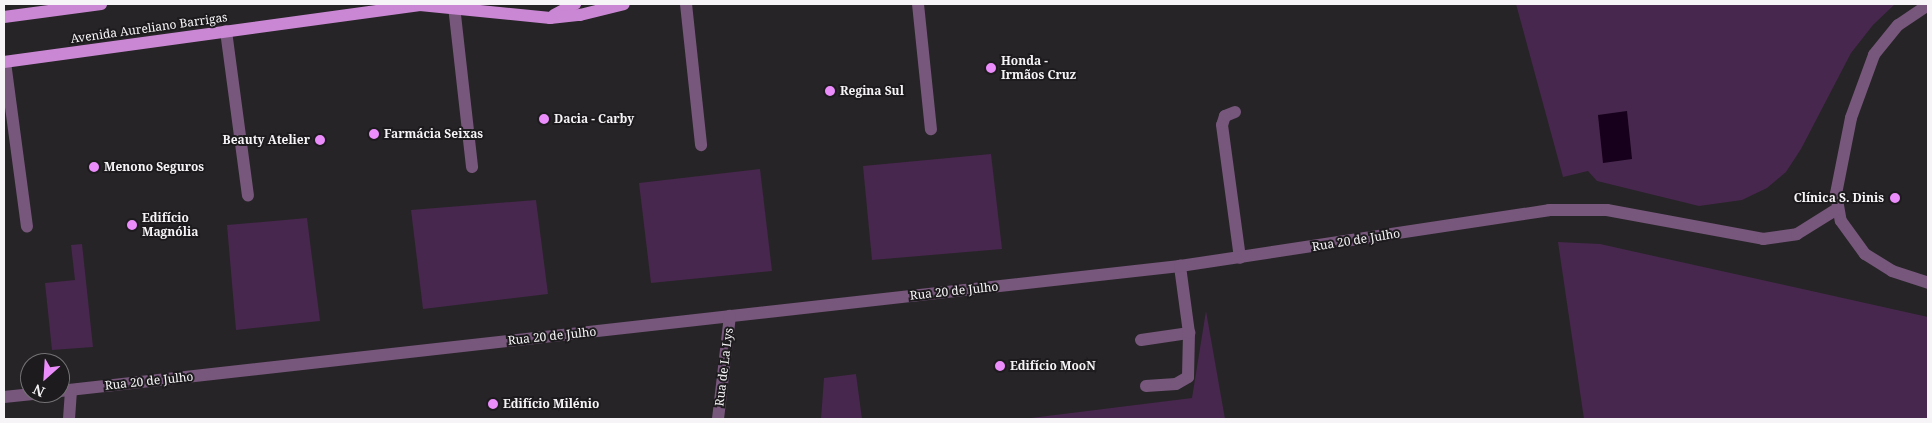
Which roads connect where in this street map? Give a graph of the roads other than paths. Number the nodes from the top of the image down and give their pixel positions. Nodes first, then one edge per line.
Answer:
1 (101, 4) edge
2 (575, 4) edge
3 (624, 4) edge
4 (686, 4) edge
5 (918, 4) edge
6 (1928, 5) edge
7 (454, 6) junction
8 (500, 8) edge
9 (4, 17) edge
10 (550, 18) junction
11 (226, 31) junction
12 (4, 62) edge
13 (1235, 112) dead end
14 (931, 129) dead end
15 (701, 145) dead end
16 (472, 167) dead end
17 (248, 196) dead end
18 (1837, 209) junction
19 (27, 227) dead end
20 (1240, 258) junction
21 (1180, 266) junction
22 (1928, 283) edge
23 (730, 316) junction
24 (1189, 333) junction
25 (1141, 340) dead end
26 (1146, 386) dead end
27 (70, 390) edge
28 (20, 395) edge
29 (4, 397) edge
30 (67, 403) edge
31 (69, 419) edge
32 (718, 419) edge

1 - 9 main road
2 - 10 main road
3 - 10 main road, Avenida Aureliano Barrigas
4 - 15 street
5 - 14 street
6 - 18 street
7 - 8 main road, Avenida Aureliano Barrigas
7 - 11 main road, Avenida Aureliano Barrigas
7 - 16 street
8 - 10 main road, Avenida Aureliano Barrigas
11 - 12 main road, Avenida Aureliano Barrigas
11 - 17 street
12 - 19 street
13 - 20 street
18 - 20 street, Rua 20 de Julho
18 - 22 street
20 - 21 street, Rua 20 de Julho
21 - 23 street, Rua 20 de Julho
21 - 24 street
23 - 27 street, Rua 20 de Julho
23 - 32 street, Rua de La Lys
24 - 25 street
24 - 26 street
28 - 29 street
30 - 31 street

